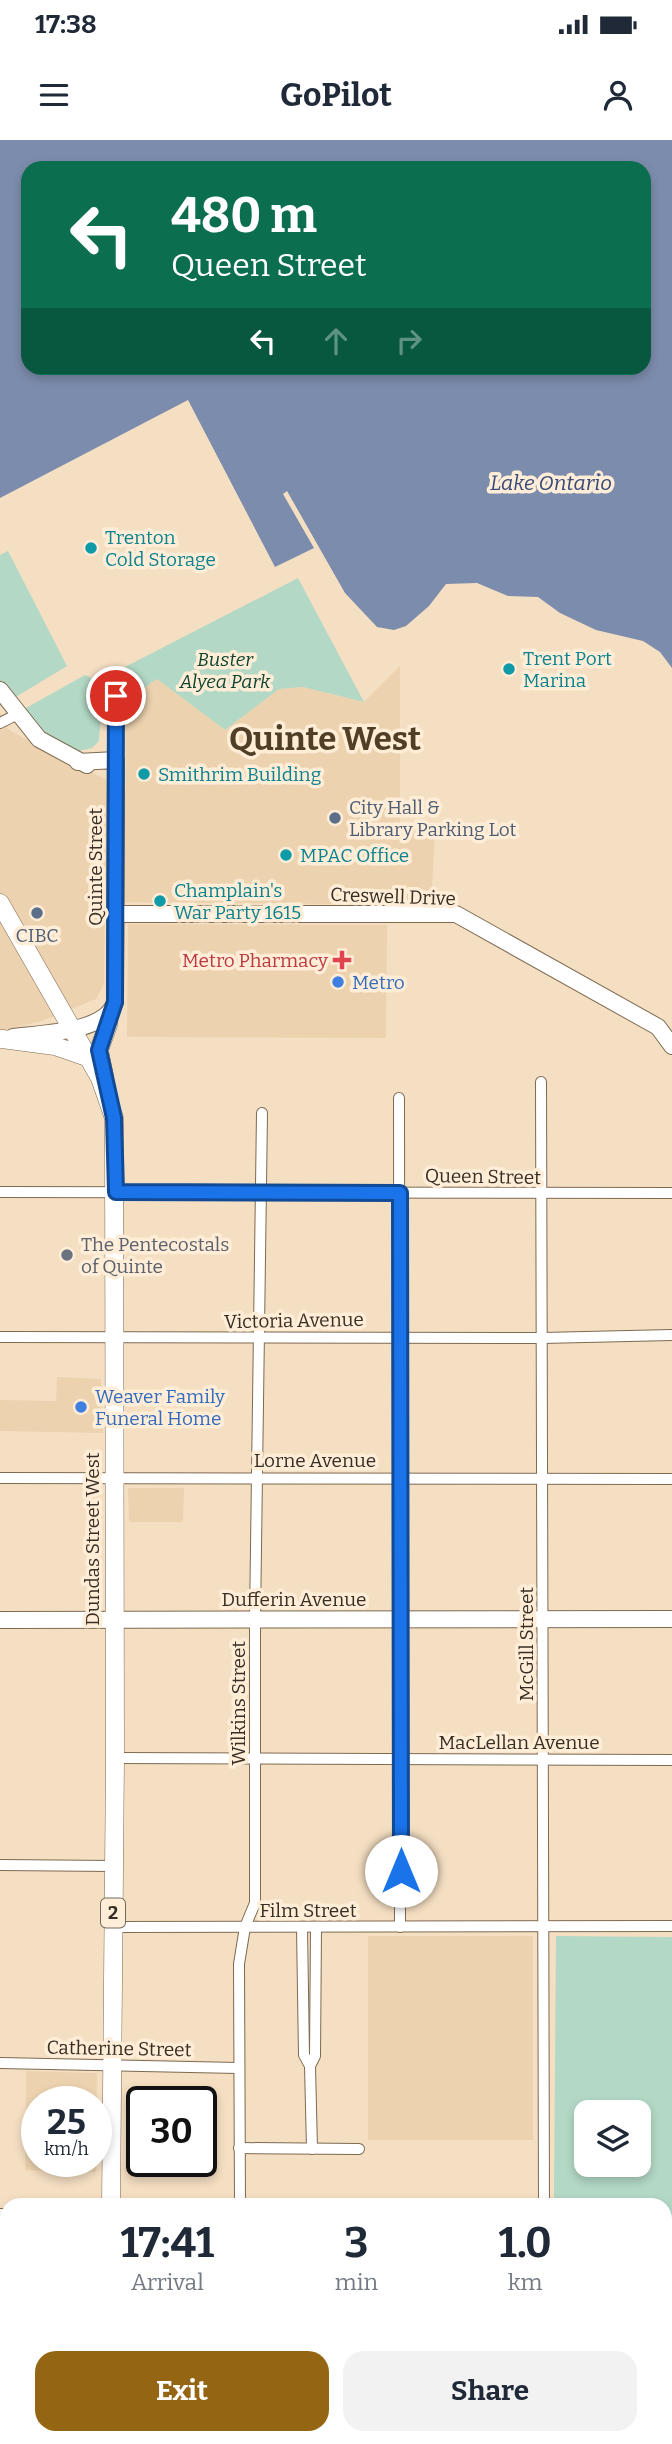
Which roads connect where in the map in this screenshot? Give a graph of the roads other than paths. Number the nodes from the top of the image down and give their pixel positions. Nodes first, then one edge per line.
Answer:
1 (116, 675) dead end
2 (0, 690) edge
3 (18, 714) junction
4 (0, 723) edge
5 (116, 760) junction
6 (78, 762) junction
7 (116, 782) junction
8 (0, 903) edge
9 (116, 914) junction
10 (108, 1015) junction
11 (69, 1028) junction
12 (1, 1039) edge
13 (672, 1046) edge
14 (87, 1057) junction
15 (541, 1082) dead end
16 (107, 1093) junction
17 (399, 1098) dead end
18 (262, 1113) dead end
19 (0, 1192) edge
20 (116, 1192) junction
21 (258, 1193) junction
22 (400, 1193) junction
23 (672, 1194) edge
24 (542, 1195) junction
25 (672, 1335) edge
26 (0, 1336) edge
27 (399, 1336) junction
28 (114, 1338) junction
29 (257, 1338) junction
30 (542, 1338) junction
31 (257, 1477) junction
32 (0, 1478) edge
33 (114, 1478) junction
34 (402, 1478) junction
35 (542, 1478) junction
36 (672, 1479) edge
37 (672, 1619) edge
38 (0, 1620) edge
39 (113, 1620) junction
40 (255, 1620) junction
41 (402, 1620) junction
42 (545, 1620) junction
43 (115, 1758) junction
44 (256, 1759) junction
45 (401, 1759) junction
46 (543, 1759) junction
47 (672, 1760) edge
48 (0, 1865) edge
49 (113, 1866) junction
50 (544, 1926) junction
51 (672, 1926) edge
52 (113, 1927) junction
53 (245, 1927) junction
54 (400, 1927) junction
55 (302, 1928) junction
56 (316, 1928) junction
57 (0, 2063) edge
58 (112, 2066) junction
59 (310, 2066) junction
60 (238, 2068) junction
61 (239, 2148) junction
62 (312, 2149) junction
63 (359, 2149) dead end
64 (111, 2198) edge
65 (240, 2198) edge
66 (544, 2198) edge

1 - 5 street, Quinte Street
2 - 3 street
3 - 4 street
3 - 6 street
5 - 6 street
5 - 7 street, Quinte Street
6 - 7 street
7 - 9 street, Quinte Street
8 - 11 main road, Dundas Street West
9 - 10 street, Quinte Street
9 - 13 street, Creswell Drive
10 - 11 street
10 - 16 main road
11 - 12 street
11 - 14 main road, Dundas Street West / 2
12 - 14 main road
14 - 16 main road, Dundas Street West / 2
15 - 24 street, McGill Street
16 - 20 main road, Dundas Street West / 2
17 - 22 street
18 - 21 street, Wilkins Street
19 - 20 street, Queen Street
20 - 21 street, Queen Street
20 - 28 main road, Dundas Street West / 2
21 - 22 street, Queen Street
21 - 29 street, Wilkins Street
22 - 24 street, Queen Street
22 - 27 street
23 - 24 street, Queen Street
24 - 30 street, McGill Street
25 - 30 street, Victoria Avenue
26 - 28 street, Victoria Avenue
27 - 29 street, Victoria Avenue
27 - 30 street, Victoria Avenue
27 - 34 street
28 - 29 street, Victoria Avenue
28 - 33 main road, Dundas Street West / 2
29 - 31 street, Wilkins Street
30 - 35 street, McGill Street
31 - 33 street, Lorne Avenue
31 - 34 street, Lorne Avenue
31 - 40 street, Wilkins Street
32 - 33 street, Lorne Avenue
33 - 39 main road, Dundas Street West / 2
34 - 35 street, Lorne Avenue
34 - 41 street
35 - 36 street, Lorne Avenue
35 - 42 street, McGill Street
37 - 42 street, Dufferin Avenue
38 - 39 street, Dufferin Avenue
39 - 40 street, Dufferin Avenue
39 - 43 main road, Dundas Street West / 2
40 - 41 street, Dufferin Avenue
40 - 44 street, Wilkins Street
41 - 42 street, Dufferin Avenue
41 - 45 street
42 - 46 street, McGill Street
43 - 44 street, MacLellan Avenue
43 - 49 main road, Dundas Street West / 2
44 - 45 street, MacLellan Avenue
44 - 53 street, Wilkins Street
45 - 46 street, MacLellan Avenue
45 - 54 street
46 - 47 street, MacLellan Avenue
46 - 50 street, McGill Street
48 - 49 street
49 - 52 main road, Dundas Street West / 2
50 - 51 street, Film Street
50 - 54 street, Film Street
50 - 66 street, McGill Street
52 - 53 street, Film Street
52 - 58 main road, Dundas Street West / 2
53 - 55 street, Film Street
53 - 60 street, Wilkins Street
54 - 56 street, Film Street
55 - 56 street, Film Street
55 - 59 street
56 - 59 street
57 - 58 street, Catherine Street
58 - 60 street, Catherine Street
58 - 64 main road, Dundas Street West / 2
59 - 62 street
60 - 61 street, Wilkins Street
61 - 62 street
61 - 65 street, Wilkins Street
62 - 63 street

